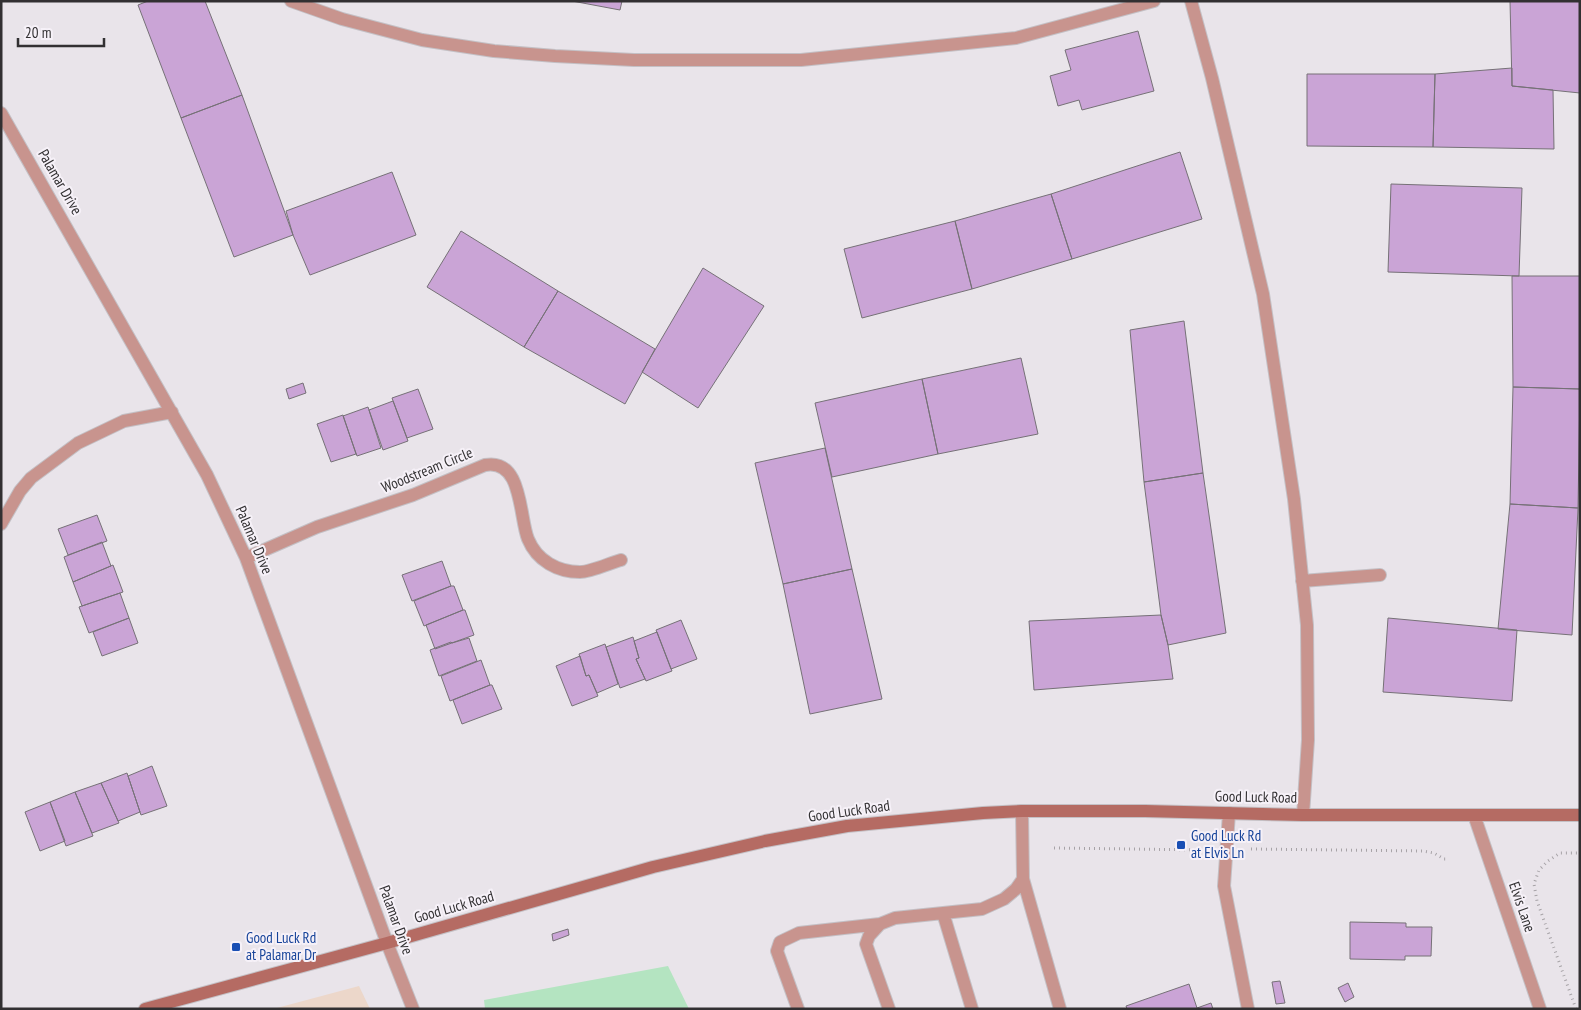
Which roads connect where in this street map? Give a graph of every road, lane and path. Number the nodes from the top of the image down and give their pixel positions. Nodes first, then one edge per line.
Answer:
1 (291, 1) edge
2 (1154, 1) edge
3 (1190, 1) edge
4 (1, 113) edge
5 (172, 412) junction
6 (1, 524) edge
7 (246, 558) junction
8 (621, 560) dead end
9 (1380, 575) dead end
10 (1302, 581) junction
11 (1022, 811) junction
12 (1229, 813) junction
13 (1303, 815) junction
14 (1474, 815) junction
15 (1580, 816) edge
16 (1054, 848) dead end
17 (1251, 849) dead end
18 (1206, 850) dead end
19 (1580, 853) edge
20 (1449, 859) dead end
21 (1023, 879) junction
22 (944, 912) junction
23 (880, 924) junction
24 (387, 943) junction
25 (146, 1009) edge
26 (413, 1009) edge
27 (798, 1009) edge
28 (890, 1009) edge
29 (972, 1009) edge
30 (1060, 1009) edge
31 (1248, 1009) edge
32 (1540, 1009) edge
33 (1576, 1009) edge

1 - 2 street
3 - 10 street
4 - 5 street, Palamar Drive
5 - 6 street
5 - 7 street, Palamar Drive
7 - 8 street, Woodstream Circle
7 - 24 street, Palamar Drive
9 - 10 street
10 - 13 street
11 - 12 main road, Good Luck Road
11 - 21 street
11 - 24 main road, Good Luck Road
12 - 13 main road, Good Luck Road
12 - 31 street
13 - 14 main road, Good Luck Road
14 - 15 main road, Good Luck Road
14 - 32 street, Elvis Lane
16 - 18 path
17 - 20 path
19 - 33 path
21 - 22 street
21 - 30 street
22 - 23 street
22 - 29 street
23 - 27 street
23 - 28 street
24 - 25 main road, Good Luck Road
24 - 26 street, Palamar Drive

